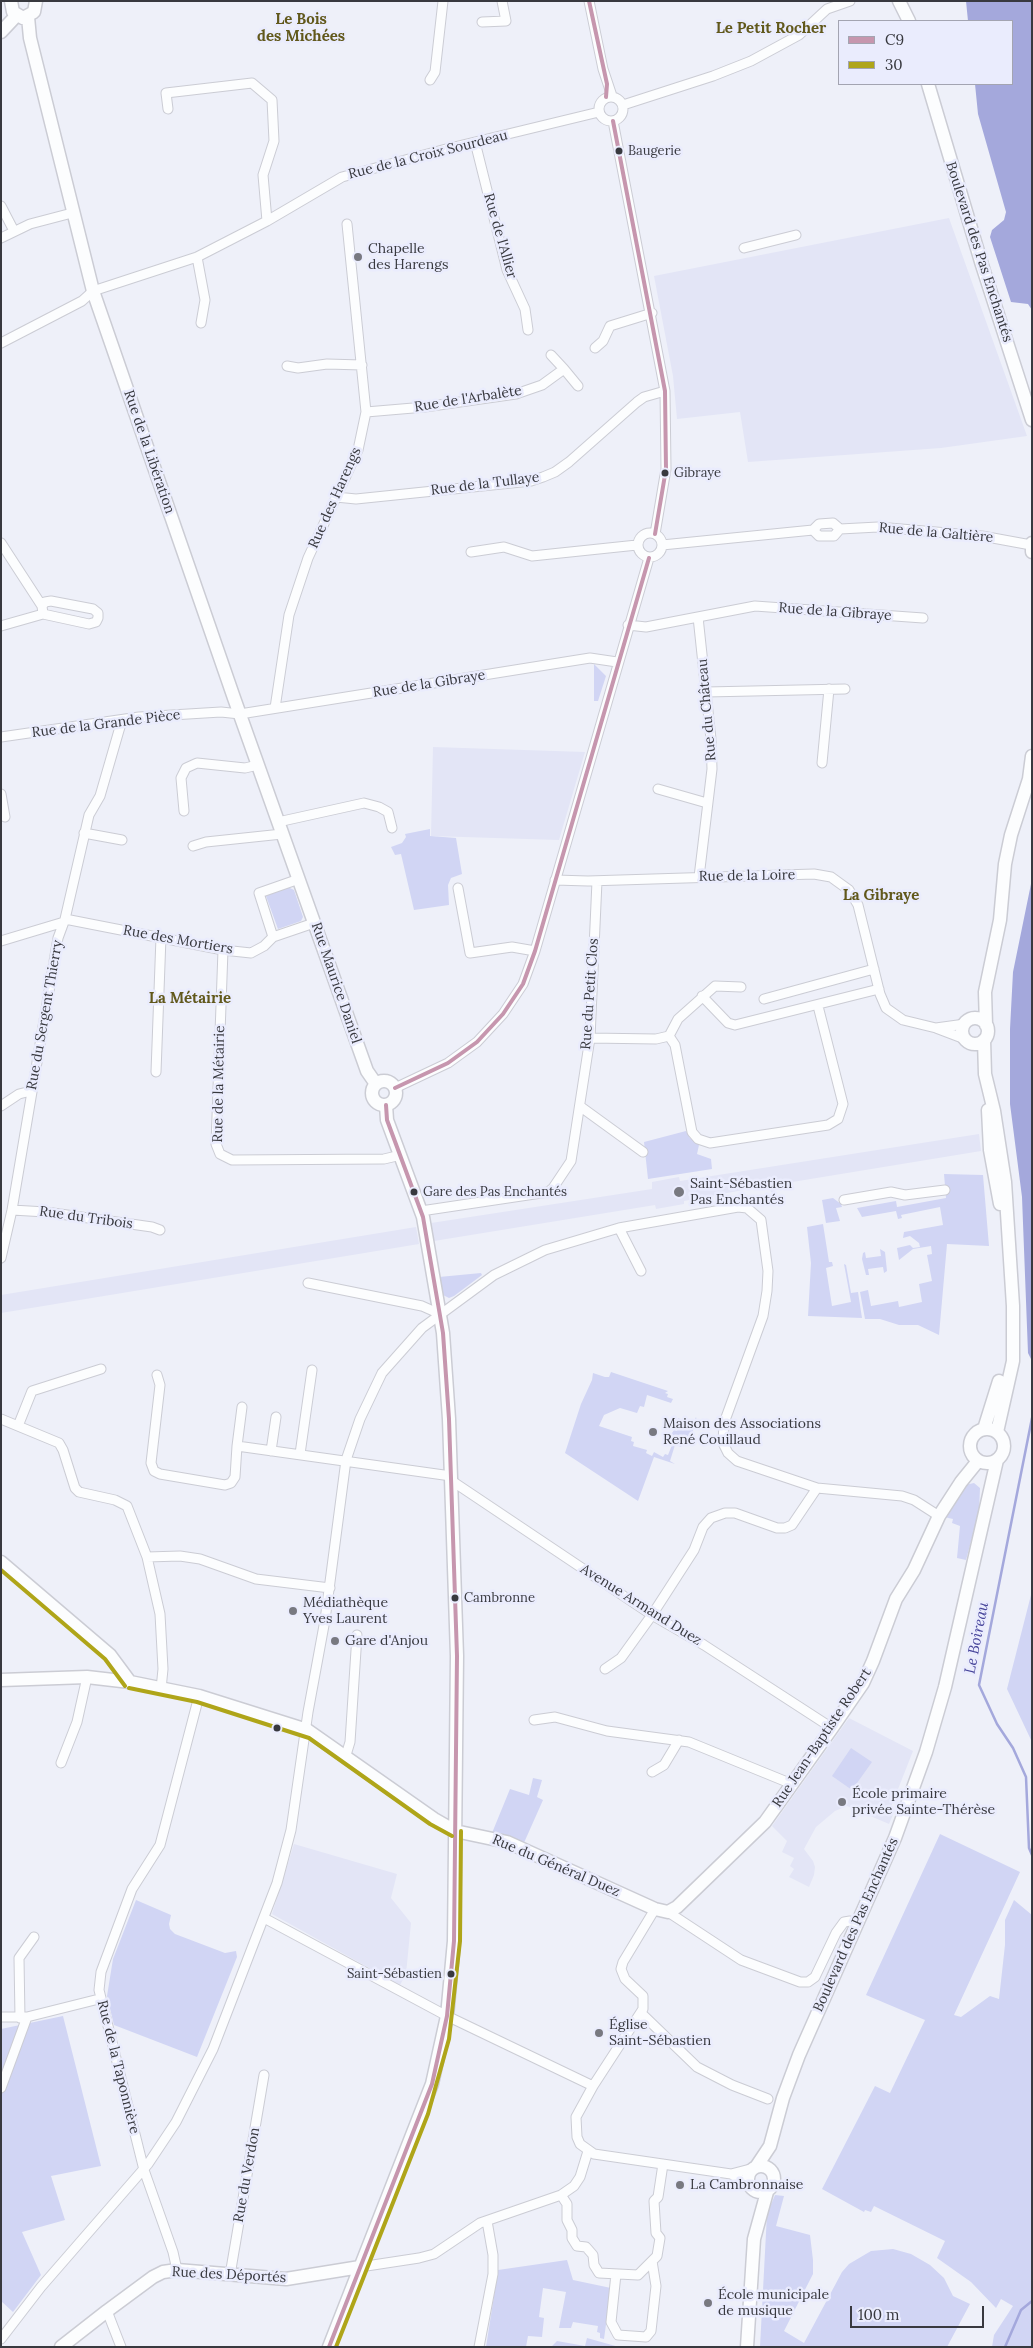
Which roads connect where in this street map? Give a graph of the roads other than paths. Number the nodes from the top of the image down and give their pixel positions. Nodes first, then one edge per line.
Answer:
1 (11, 1) edge
2 (443, 1) edge
3 (502, 1) edge
4 (589, 1) edge
5 (850, 1) edge
6 (900, 1) edge
7 (36, 3) edge
8 (22, 16) junction
9 (909, 20) edge
10 (482, 22) dead end
11 (1, 32) edge
12 (430, 80) dead end
13 (928, 85) edge
14 (609, 97) junction
15 (623, 105) junction
16 (168, 110) dead end
17 (599, 112) junction
18 (613, 121) junction
19 (475, 142) junction
20 (1, 206) edge
21 (72, 213) junction
22 (267, 221) junction
23 (347, 224) dead end
24 (14, 231) junction
25 (796, 235) dead end
26 (1, 238) edge
27 (744, 248) dead end
28 (198, 257) junction
29 (93, 291) junction
30 (652, 313) junction
31 (202, 323) dead end
32 (528, 330) dead end
33 (1, 343) edge
34 (595, 348) dead end
35 (551, 356) dead end
36 (362, 365) junction
37 (287, 366) dead end
38 (564, 369) junction
39 (578, 386) dead end
40 (666, 391) junction
41 (366, 412) junction
42 (1032, 420) edge
43 (336, 497) junction
44 (655, 534) junction
45 (1, 543) edge
46 (637, 545) junction
47 (662, 545) junction
48 (1031, 547) edge
49 (471, 552) dead end
50 (649, 558) junction
51 (43, 610) junction
52 (698, 617) junction
53 (923, 618) dead end
54 (628, 625) junction
55 (1, 626) edge
56 (617, 662) junction
57 (829, 689) junction
58 (845, 689) dead end
59 (706, 692) junction
60 (275, 708) junction
61 (240, 714) junction
62 (122, 720) junction
63 (1, 737) edge
64 (1032, 756) edge
65 (822, 763) dead end
66 (258, 765) junction
67 (658, 789) dead end
68 (1, 794) edge
69 (707, 803) junction
70 (184, 811) dead end
71 (5, 817) dead end
72 (278, 822) junction
73 (392, 828) dead end
74 (84, 833) junction
75 (282, 834) junction
76 (122, 840) dead end
77 (193, 846) dead end
78 (698, 876) junction
79 (299, 879) junction
80 (555, 880) junction
81 (597, 881) junction
82 (458, 888) dead end
83 (65, 921) junction
84 (314, 923) junction
85 (273, 937) junction
86 (161, 938) junction
87 (1, 941) edge
88 (223, 950) junction
89 (535, 951) junction
90 (874, 969) junction
91 (741, 987) dead end
92 (879, 989) junction
93 (985, 992) junction
94 (702, 996) junction
95 (764, 999) dead end
96 (818, 1006) junction
97 (968, 1022) junction
98 (986, 1025) junction
99 (936, 1028) junction
100 (669, 1036) junction
101 (590, 1038) junction
102 (984, 1040) junction
103 (968, 1041) junction
104 (156, 1072) dead end
105 (985, 1074) junction
106 (376, 1084) junction
107 (395, 1088) junction
108 (31, 1091) junction
109 (386, 1105) junction
110 (1, 1106) edge
111 (581, 1107) junction
112 (644, 1152) dead end
113 (401, 1155) junction
114 (944, 1190) dead end
115 (844, 1200) dead end
116 (12, 1210) junction
117 (422, 1214) junction
118 (619, 1228) junction
119 (160, 1230) dead end
120 (1, 1258) edge
121 (641, 1271) dead end
122 (308, 1283) dead end
123 (440, 1314) junction
124 (1012, 1320) junction
125 (100, 1369) dead end
126 (312, 1370) dead end
127 (157, 1375) dead end
128 (242, 1406) dead end
129 (276, 1417) dead end
130 (1, 1419) edge
131 (18, 1426) junction
132 (984, 1429) junction
133 (997, 1432) junction
134 (237, 1446) junction
135 (271, 1450) junction
136 (300, 1454) junction
137 (977, 1459) junction
138 (346, 1460) junction
139 (997, 1460) junction
140 (452, 1479) junction
141 (817, 1488) junction
142 (988, 1499) junction
143 (939, 1516) junction
144 (147, 1556) junction
145 (1, 1562) edge
146 (330, 1588) junction
147 (652, 1615) junction
148 (357, 1634) dead end
149 (112, 1658) junction
150 (605, 1669) dead end
151 (87, 1677) junction
152 (104, 1678) junction
153 (1, 1680) edge
154 (130, 1682) junction
155 (161, 1688) junction
156 (199, 1696) junction
157 (534, 1720) dead end
158 (832, 1728) junction
159 (306, 1730) junction
160 (679, 1740) junction
161 (346, 1755) junction
162 (61, 1763) dead end
163 (652, 1772) dead end
164 (792, 1784) junction
165 (455, 1831) junction
166 (655, 1909) junction
167 (668, 1912) junction
168 (264, 1918) junction
169 (857, 1923) junction
170 (34, 1937) dead end
171 (100, 1999) junction
172 (641, 2013) junction
173 (447, 2016) junction
174 (1, 2017) edge
175 (23, 2017) junction
176 (264, 2075) dead end
177 (593, 2086) junction
178 (1, 2088) edge
179 (768, 2099) dead end
180 (770, 2146) junction
181 (588, 2151) junction
182 (663, 2164) junction
183 (755, 2168) junction
184 (144, 2170) junction
185 (772, 2172) junction
186 (731, 2174) junction
187 (757, 2189) junction
188 (561, 2195) junction
189 (487, 2220) junction
190 (652, 2262) junction
191 (360, 2267) junction
192 (177, 2270) junction
193 (616, 2274) junction
194 (230, 2275) junction
195 (107, 2311) junction
196 (1, 2339) edge
197 (61, 2347) edge
198 (121, 2347) edge
199 (329, 2347) edge
200 (479, 2347) edge
201 (747, 2347) edge

1 - 8 street, Rue de la Libération
2 - 12 street
3 - 10 street
4 - 14 street
5 - 15 street
6 - 9 street
7 - 8 street
8 - 11 street
8 - 21 street, Rue de la Libération
13 - 42 street, Boulevard des Pas Enchantés
14 - 15 street
14 - 17 street
15 - 18 street
16 - 22 street
17 - 18 street
17 - 19 street, Rue de la Croix Sourdeau
18 - 30 street
19 - 22 street, Rue de la Croix Sourdeau
19 - 32 street, Rue de l'Allier
20 - 24 street
21 - 24 street
21 - 29 street, Rue de la Libération
22 - 28 street, Rue de la Croix Sourdeau
23 - 36 street, Rue des Harengs
24 - 26 street
25 - 27 street
28 - 29 street, Rue de la Croix Sourdeau
28 - 31 street
29 - 33 street, Rue de la Croix Sourdeau
29 - 61 street, Rue de la Libération
30 - 34 street
30 - 40 street
35 - 38 street
36 - 37 street
36 - 41 street, Rue des Harengs
38 - 39 street
38 - 41 street, Rue de l'Arbalète
40 - 43 street, Rue de la Tullaye
40 - 44 street
41 - 43 street, Rue des Harengs
43 - 60 street, Rue des Harengs
44 - 46 street
44 - 47 street
45 - 51 street
46 - 49 street
46 - 50 street
47 - 48 street, Rue de la Galtière
47 - 50 street
50 - 54 street
51 - 51 street
51 - 55 street
52 - 53 street, Rue de la Gibraye
52 - 54 street, Rue de la Gibraye
52 - 59 street, Rue du Château
54 - 56 street
56 - 60 street, Rue de la Gibraye
56 - 80 street
57 - 58 street
57 - 59 street
57 - 65 street
59 - 69 street, Rue du Château
60 - 61 street, Rue de la Gibraye
61 - 62 street, Rue de la Grande Pièce
61 - 66 street, Rue de la Libération
62 - 63 street, Rue de la Grande Pièce
62 - 74 street, Rue du Sergent Thierry
64 - 93 street
66 - 70 street
66 - 72 street, Rue de la Libération
67 - 69 street
68 - 71 street
69 - 78 street, Rue du Château
72 - 73 street
72 - 75 street, Rue de la Libération
74 - 76 street
74 - 83 street, Rue du Sergent Thierry
75 - 77 street
75 - 79 street, Rue de la Libération
78 - 81 street, Rue de la Loire
78 - 90 street, Rue de la Loire
79 - 84 street, Rue Maurice Daniel
79 - 85 street
80 - 81 street, Rue de la Loire
80 - 89 street
81 - 101 street, Rue du Petit Clos
82 - 89 street
83 - 86 street, Rue des Mortiers
83 - 87 street, Rue des Mortiers
83 - 108 street, Rue du Sergent Thierry
84 - 85 street, Rue des Mortiers
84 - 106 street, Rue Maurice Daniel
85 - 88 street, Rue des Mortiers
86 - 88 street, Rue des Mortiers
86 - 104 street
88 - 113 street, Rue de la Métairie
89 - 107 street
90 - 92 street, Rue de la Loire
90 - 95 street
91 - 94 street
92 - 96 street
92 - 99 street, Rue de la Loire
93 - 97 street
93 - 98 street
94 - 96 street
94 - 100 street
96 - 100 street
97 - 98 street
97 - 99 street, Rue de la Loire
97 - 103 street
98 - 102 street
99 - 103 street, Rue de la Loire
100 - 101 street
101 - 111 street, Rue du Petit Clos
102 - 103 street
102 - 105 street, Boulevard des Pas Enchantés
103 - 105 street, Boulevard des Pas Enchantés
105 - 124 street, Boulevard des Pas Enchantés
106 - 107 street
106 - 109 street
107 - 109 street
108 - 110 street
108 - 116 street, Rue du Sergent Thierry
109 - 113 street
111 - 112 street
111 - 117 street, Rue du Petit Clos
113 - 117 street
114 - 115 street
116 - 119 street, Rue du Tribois
116 - 120 street, Rue du Sergent Thierry
117 - 123 street
118 - 121 street
118 - 123 street
118 - 141 street
122 - 123 street
123 - 138 street
123 - 140 street
124 - 132 street, Boulevard des Pas Enchantés
124 - 133 street, Boulevard des Pas Enchantés
125 - 131 street
126 - 136 street
127 - 134 street
128 - 134 street
129 - 135 street
130 - 131 street
131 - 144 street
132 - 133 street
132 - 137 street, Boulevard des Pas Enchantés
133 - 139 street, Boulevard des Pas Enchantés
134 - 135 street
135 - 136 street
136 - 138 street
137 - 139 street
137 - 142 street, Boulevard des Pas Enchantés
137 - 143 street, Rue Jean-Baptiste Robert
138 - 140 street
138 - 146 street
139 - 142 street, Boulevard des Pas Enchantés
140 - 147 street, Avenue Armand Duez
140 - 165 street
141 - 143 street
141 - 147 street
142 - 169 street, Boulevard des Pas Enchantés
143 - 158 street, Rue Jean-Baptiste Robert
144 - 146 street
144 - 155 street
145 - 149 street
146 - 159 street
147 - 150 street
147 - 158 street, Avenue Armand Duez
148 - 161 street
149 - 152 street
149 - 154 street
151 - 152 street
151 - 153 street
151 - 162 street
152 - 154 street
154 - 155 street
155 - 156 street
156 - 159 street
156 - 171 street, Rue de la Taponnière
157 - 160 street
158 - 164 street, Rue Jean-Baptiste Robert
159 - 161 street
159 - 168 street
160 - 163 street
160 - 164 street
161 - 165 street
164 - 167 street, Rue Jean-Baptiste Robert
165 - 166 street, Rue du Général Duez
165 - 173 street
166 - 167 street, Rue du Général Duez
166 - 172 street
167 - 169 street
168 - 173 street
168 - 184 street
169 - 180 street, Boulevard des Pas Enchantés
170 - 175 street
171 - 175 street
171 - 184 street, Rue de la Taponnière
172 - 177 street
172 - 179 street
173 - 177 street
173 - 191 street
174 - 175 street
175 - 178 street
176 - 194 street, Rue du Verdon
177 - 181 street
180 - 183 street, Boulevard des Pas Enchantés
180 - 185 street, Boulevard des Pas Enchantés
181 - 182 street
181 - 188 street
182 - 186 street
182 - 190 street
183 - 185 street
183 - 186 street
183 - 187 street, Boulevard des Pas Enchantés
184 - 192 street, Rue de la Taponnière
184 - 196 street
185 - 187 street, Boulevard des Pas Enchantés
186 - 187 street
187 - 201 street, Boulevard des Pas Enchantés
188 - 189 street
188 - 193 street
189 - 191 street
189 - 200 street
190 - 193 street
190 - 193 street
191 - 194 street, Rue des Déportés
191 - 199 street
192 - 194 street, Rue des Déportés
192 - 195 street, Rue des Déportés
195 - 197 street, Rue des Déportés
195 - 198 street

